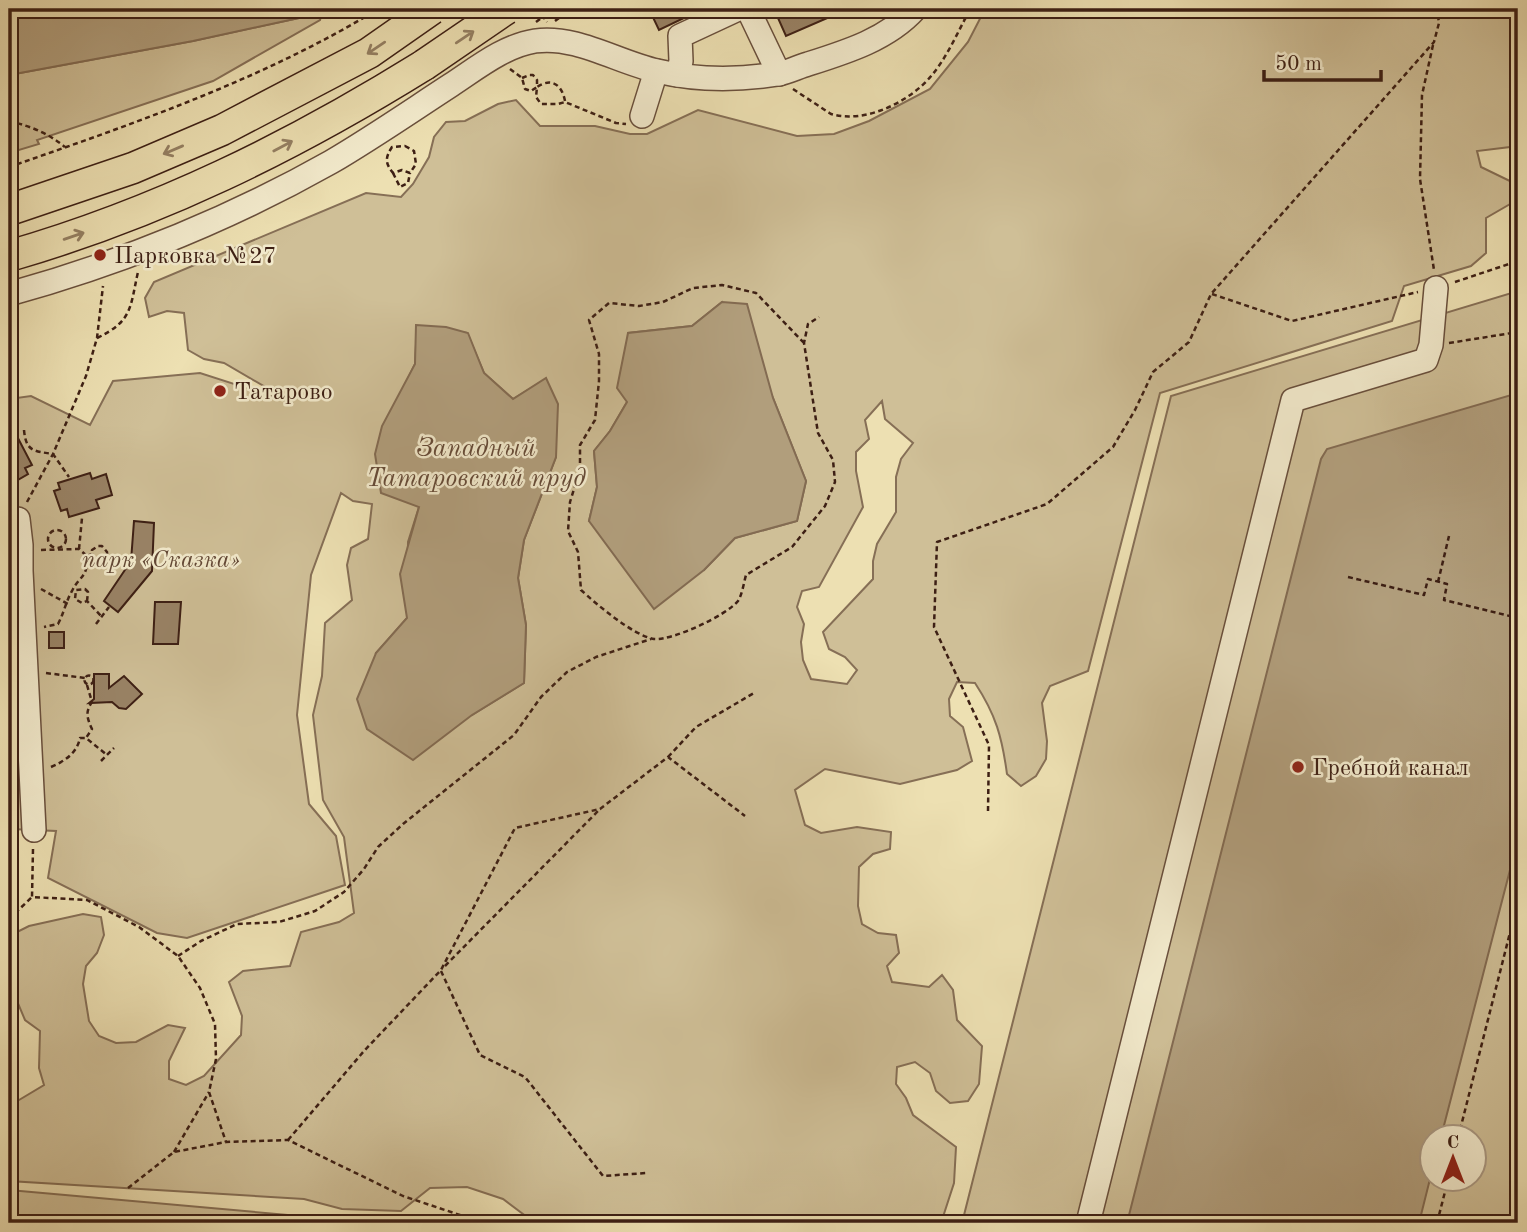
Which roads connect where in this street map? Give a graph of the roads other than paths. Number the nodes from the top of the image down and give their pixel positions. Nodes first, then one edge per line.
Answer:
1 (432, 9) edge
2 (506, 9) edge
3 (738, 9) edge
4 (748, 9) edge
5 (915, 9) edge
6 (667, 73) junction
7 (789, 78) junction
8 (642, 116) road end
9 (9, 210) edge
10 (9, 256) edge
11 (1436, 288) road end
12 (9, 294) edge
13 (18, 519) road end
14 (34, 830) road end
15 (1088, 1223) edge

1 -> 9 main road, bridge
10 -> 2 main road, bridge
3 - 6 street
4 - 7 street
5 - 7 street
6 - 7 street
6 - 8 street
6 - 12 street
11 - 15 street
13 - 14 street

